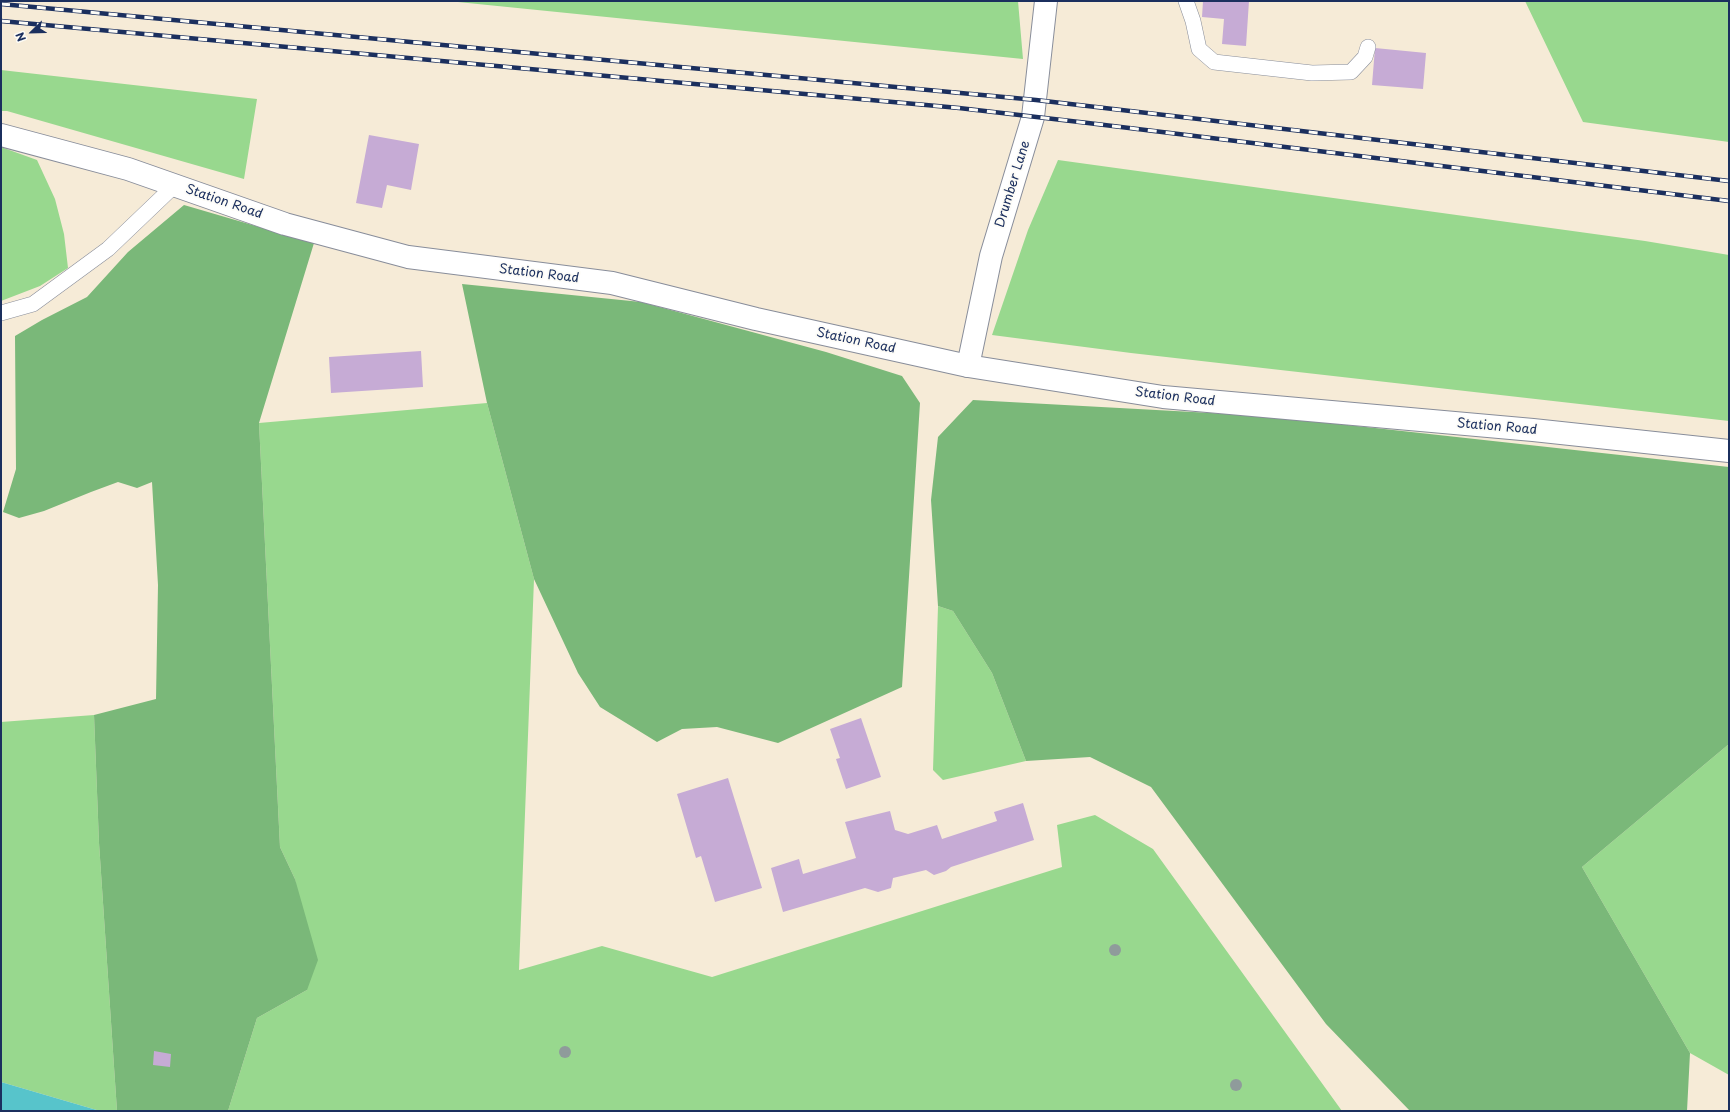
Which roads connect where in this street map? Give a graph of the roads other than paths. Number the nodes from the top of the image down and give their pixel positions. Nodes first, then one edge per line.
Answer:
1 (1046, 1) edge
2 (1186, 1) edge
3 (1368, 47) dead end
4 (1, 135) edge
5 (175, 185) junction
6 (1, 313) edge
7 (968, 366) junction
8 (1729, 451) edge

1 - 7 street, Drumber Lane
2 - 3 lane
4 - 5 street, Station Road
5 - 6 lane
5 - 7 street, Station Road
7 - 8 street, Station Road

